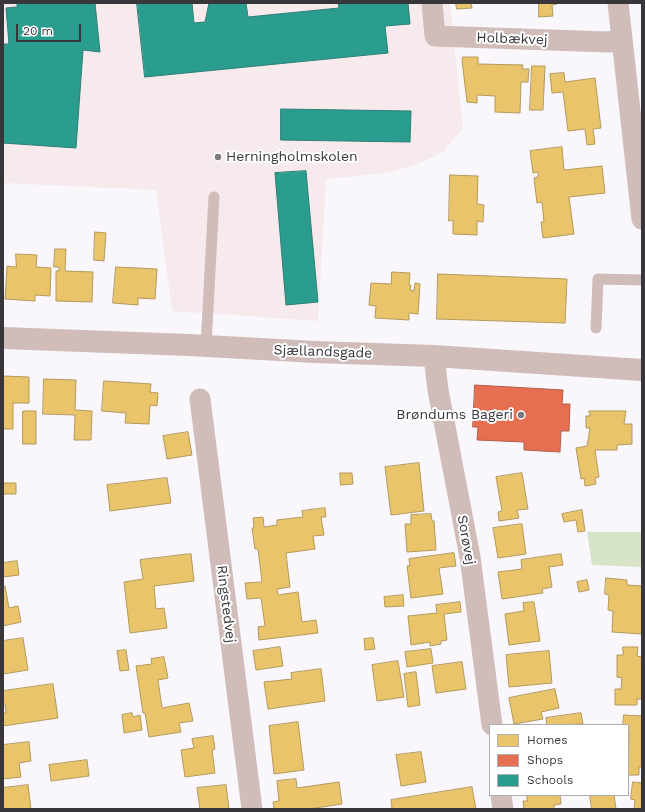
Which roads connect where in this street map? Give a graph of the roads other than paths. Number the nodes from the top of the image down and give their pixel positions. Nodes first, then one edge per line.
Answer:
1 (432, 3) edge
2 (618, 3) edge
3 (622, 40) junction
4 (214, 197) dead end
5 (642, 219) edge
6 (642, 280) edge
7 (596, 328) dead end
8 (3, 338) edge
9 (206, 346) junction
10 (434, 356) junction
11 (642, 370) edge
12 (200, 399) dead end
13 (492, 724) edge
14 (501, 796) edge
15 (252, 809) edge
16 (503, 809) edge

1 - 3 street, Holbækvej
2 - 3 street
3 - 5 street
4 - 9 lane
6 - 7 lane
8 - 9 street, Sjællandsgade
9 - 10 street, Sjællandsgade
10 - 11 street, Sjællandsgade
10 - 13 street, Sorøvej
12 - 15 street, Ringstedvej
14 - 16 street

